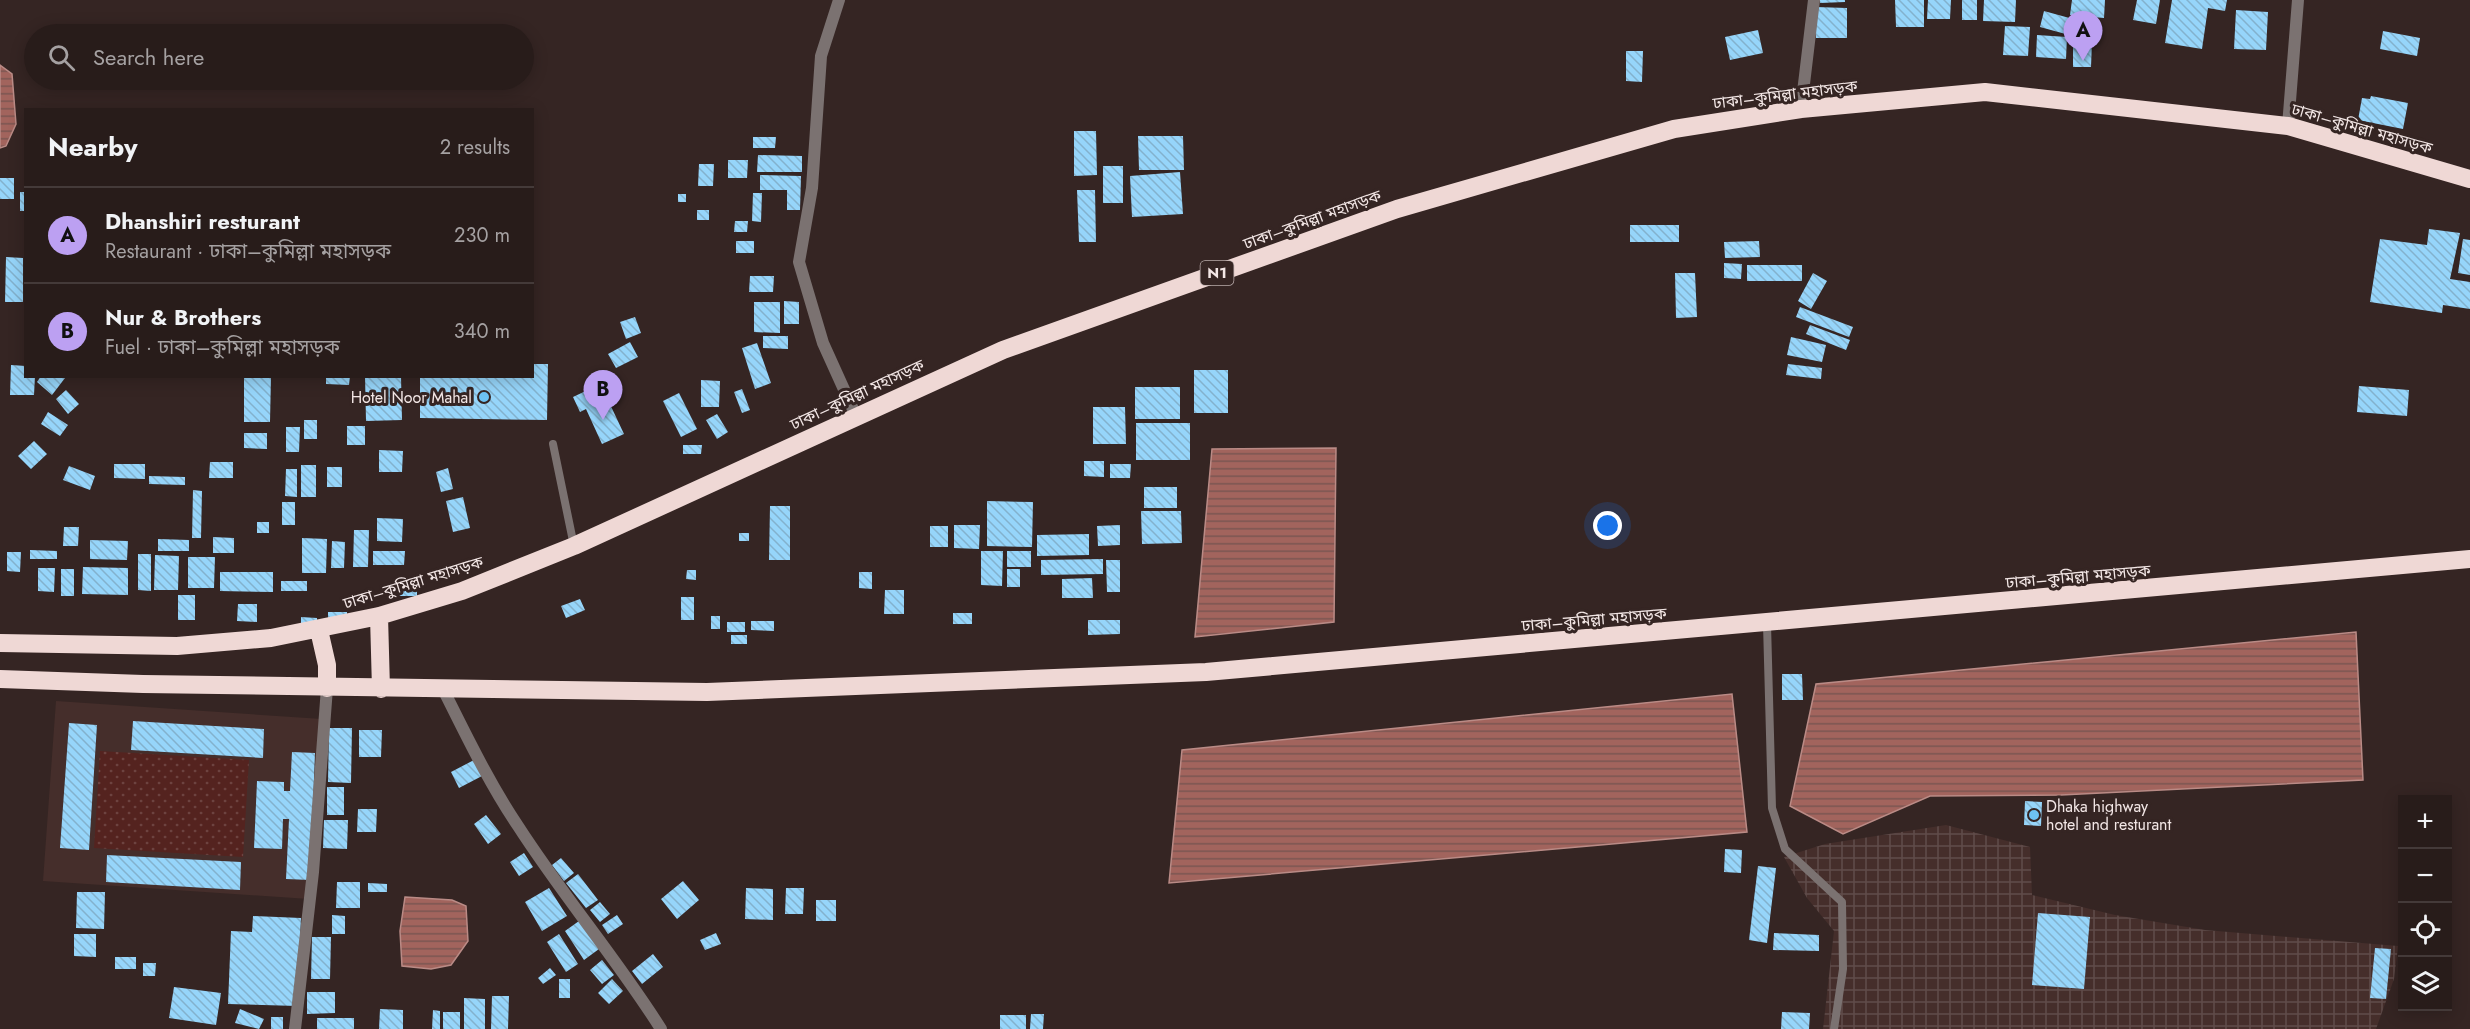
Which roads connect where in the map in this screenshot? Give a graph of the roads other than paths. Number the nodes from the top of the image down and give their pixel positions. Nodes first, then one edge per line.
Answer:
1 (839, 0) edge
2 (1814, 0) edge
3 (2298, 0) edge
4 (1801, 109) junction
5 (2288, 126) junction
6 (2470, 179) edge
7 (856, 416) junction
8 (552, 444) dead end
9 (574, 546) junction
10 (2470, 559) edge
11 (379, 616) junction
12 (1767, 624) junction
13 (319, 630) junction
14 (0, 643) edge
15 (0, 679) edge
16 (327, 688) junction
17 (381, 689) junction
18 (443, 689) junction
19 (296, 1029) edge
20 (661, 1029) edge
21 (1834, 1029) edge

1 - 7 street
2 - 4 street
3 - 5 street
4 - 5 highway, ঢাকা–কুমিল্লা মহাসড়ক / N1
4 - 7 highway, ঢাকা–কুমিল্লা মহাসড়ক / N1
5 - 6 highway, ঢাকা–কুমিল্লা মহাসড়ক / N1
7 - 9 highway, ঢাকা–কুমিল্লা মহাসড়ক / N1
8 - 9 lane
9 - 11 highway, ঢাকা–কুমিল্লা মহাসড়ক / N1
10 - 12 highway, ঢাকা–কুমিল্লা মহাসড়ক
11 - 13 highway, ঢাকা–কুমিল্লা মহাসড়ক / N1
11 - 17 highway
12 - 18 highway, ঢাকা–কুমিল্লা মহাসড়ক
12 - 21 lane
13 - 14 highway, ঢাকা–কুমিল্লা মহাসড়ক / N1
13 - 16 highway
15 - 16 highway, ঢাকা–কুমিল্লা মহাসড়ক
16 - 17 highway, ঢাকা–কুমিল্লা মহাসড়ক
16 - 19 street
17 - 18 highway, ঢাকা–কুমিল্লা মহাসড়ক
18 - 20 street

